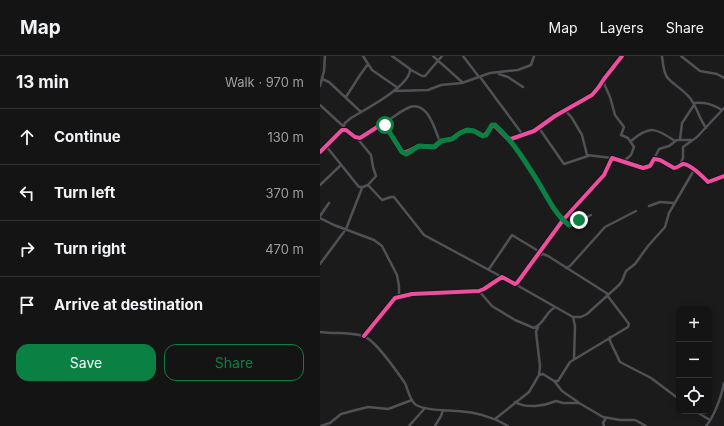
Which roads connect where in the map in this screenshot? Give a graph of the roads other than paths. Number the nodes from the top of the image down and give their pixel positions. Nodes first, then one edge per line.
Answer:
1 (325, 56) edge
2 (363, 56) edge
3 (392, 56) edge
4 (433, 56) edge
5 (442, 56) edge
6 (463, 56) edge
7 (534, 56) edge
8 (622, 56) edge
9 (662, 56) edge
10 (682, 56) edge
11 (439, 60) junction
12 (368, 64) junction
13 (411, 70) junction
14 (496, 73) junction
15 (479, 77) junction
16 (724, 78) edge
17 (322, 79) junction
18 (602, 80) junction
19 (462, 83) junction
20 (320, 86) edge
21 (523, 87) dead end
22 (398, 88) junction
23 (395, 91) junction
24 (346, 97) junction
25 (694, 104) junction
26 (320, 105) edge
27 (723, 109) edge
28 (565, 110) junction
29 (361, 112) junction
30 (382, 124) junction
31 (343, 126) junction
32 (539, 128) junction
33 (706, 128) junction
34 (342, 130) junction
35 (523, 134) junction
36 (356, 138) junction
37 (508, 139) junction
38 (680, 140) junction
39 (692, 140) junction
40 (631, 141) junction
41 (675, 141) junction
42 (440, 142) junction
43 (326, 146) junction
44 (320, 152) edge
45 (589, 156) junction
46 (612, 158) junction
47 (654, 159) junction
48 (624, 161) junction
49 (341, 164) junction
50 (680, 166) junction
51 (694, 170) junction
52 (724, 176) edge
53 (320, 185) edge
54 (368, 185) junction
55 (362, 187) junction
56 (329, 203) dead end
57 (674, 203) junction
58 (649, 206) dead end
59 (636, 211) dead end
60 (591, 215) dead end
61 (320, 217) edge
62 (563, 220) junction
63 (346, 229) junction
64 (540, 252) junction
65 (543, 254) junction
66 (537, 256) junction
67 (320, 264) edge
68 (488, 269) junction
69 (568, 269) junction
70 (502, 277) junction
71 (515, 284) junction
72 (479, 291) junction
73 (607, 295) junction
74 (399, 296) junction
75 (555, 308) junction
76 (573, 317) junction
77 (578, 317) junction
78 (575, 322) junction
79 (536, 327) junction
80 (320, 332) edge
81 (364, 336) junction
82 (610, 338) junction
83 (574, 360) junction
84 (539, 375) junction
85 (555, 381) junction
86 (724, 383) edge
87 (676, 398) edge
88 (412, 400) junction
89 (515, 402) junction
90 (579, 403) junction
91 (426, 407) junction
92 (443, 410) junction
93 (700, 414) edge
94 (606, 418) junction
95 (495, 419) junction
96 (710, 420) junction
97 (324, 425) edge
98 (321, 426) edge
99 (409, 426) edge
100 (435, 426) edge
101 (508, 426) edge
102 (604, 426) edge
103 (646, 426) edge
104 (706, 426) edge

1 - 17 street
2 - 12 street
3 - 13 street
4 - 11 street
5 - 11 street
6 - 15 street
7 - 14 street
8 - 18 street
9 - 25 street
10 - 16 street
11 - 13 street
11 - 19 street
12 - 22 street
12 - 24 street
13 - 22 street
14 - 15 street
14 - 21 street
15 - 19 street
15 - 35 street
17 - 20 street
17 - 24 street
18 - 28 street
18 - 40 street
19 - 23 street
22 - 23 street
23 - 29 street
24 - 29 street
25 - 27 street
25 - 33 street
25 - 38 street
26 - 31 street
27 - 33 street
28 - 32 street
28 - 45 street
29 - 31 street
30 - 36 street
30 - 42 street
30 - 42 street
31 - 34 street
32 - 35 street
32 - 45 street
33 - 39 street
34 - 36 street
34 - 43 street
35 - 37 street
36 - 54 street
37 - 42 street
37 - 62 street
38 - 39 street
38 - 41 street
39 - 50 street
40 - 41 street
40 - 48 street
41 - 47 street
43 - 44 street
43 - 49 street
45 - 46 street
46 - 48 street
46 - 62 street
47 - 48 street
47 - 50 street
49 - 53 street
49 - 55 street
50 - 51 street
51 - 52 street
51 - 57 street
54 - 55 street
54 - 68 street
55 - 63 street
56 - 61 street
57 - 58 street
57 - 73 street
59 - 69 street
60 - 62 street
61 - 63 street
62 - 64 street
63 - 67 street
63 - 74 street
64 - 65 street
64 - 66 street
64 - 68 street
65 - 66 street
65 - 69 street
66 - 71 street
68 - 70 street
69 - 73 street
70 - 71 street
70 - 72 street
71 - 75 street
72 - 74 street
72 - 79 street
73 - 77 street
73 - 82 street
74 - 81 street
75 - 76 street
75 - 79 street
76 - 77 street
76 - 78 street
77 - 78 street
78 - 83 street
79 - 84 street
80 - 81 street
81 - 88 street
82 - 83 street
82 - 87 street
83 - 85 street
84 - 85 street
84 - 89 street
85 - 90 street
86 - 96 street
88 - 91 street
88 - 97 street
89 - 90 street
89 - 95 street
90 - 94 street
91 - 92 street
91 - 99 street
92 - 95 street
92 - 100 street
93 - 96 street
94 - 102 street
94 - 103 street
95 - 101 street
96 - 104 street
97 - 98 street

